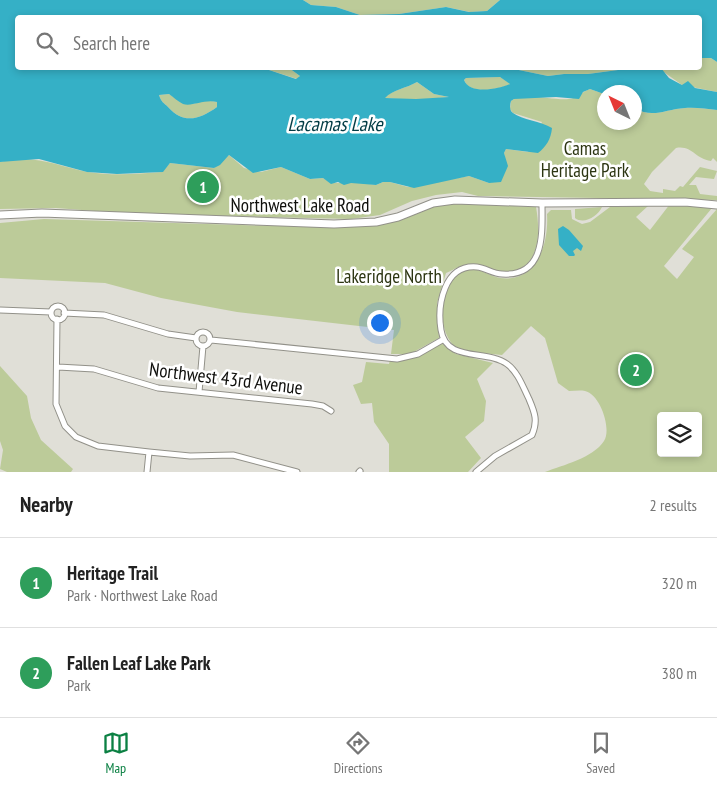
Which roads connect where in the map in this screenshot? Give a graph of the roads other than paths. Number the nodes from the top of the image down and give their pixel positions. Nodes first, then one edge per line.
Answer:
1 (542, 203) junction
2 (717, 205) edge
3 (0, 215) edge
4 (0, 310) edge
5 (51, 312) junction
6 (64, 313) junction
7 (57, 319) junction
8 (196, 338) junction
9 (444, 339) junction
10 (211, 340) junction
11 (202, 346) junction
12 (58, 367) junction
13 (199, 392) junction
14 (331, 411) dead end
15 (149, 452) junction
16 (147, 472) edge
17 (297, 472) edge
18 (476, 472) edge

1 - 2 main road, Northwest Lake Road
1 - 3 main road, Northwest Lake Road
1 - 9 street
4 - 5 street
5 - 6 street
5 - 7 street
6 - 7 street
6 - 8 street
7 - 12 street
8 - 10 street
8 - 11 street
9 - 10 street
9 - 18 street
10 - 11 street
11 - 13 street
12 - 13 street, Northwest 43rd Avenue
12 - 15 street
13 - 14 street, Northwest 43rd Avenue
15 - 16 street
15 - 17 street

